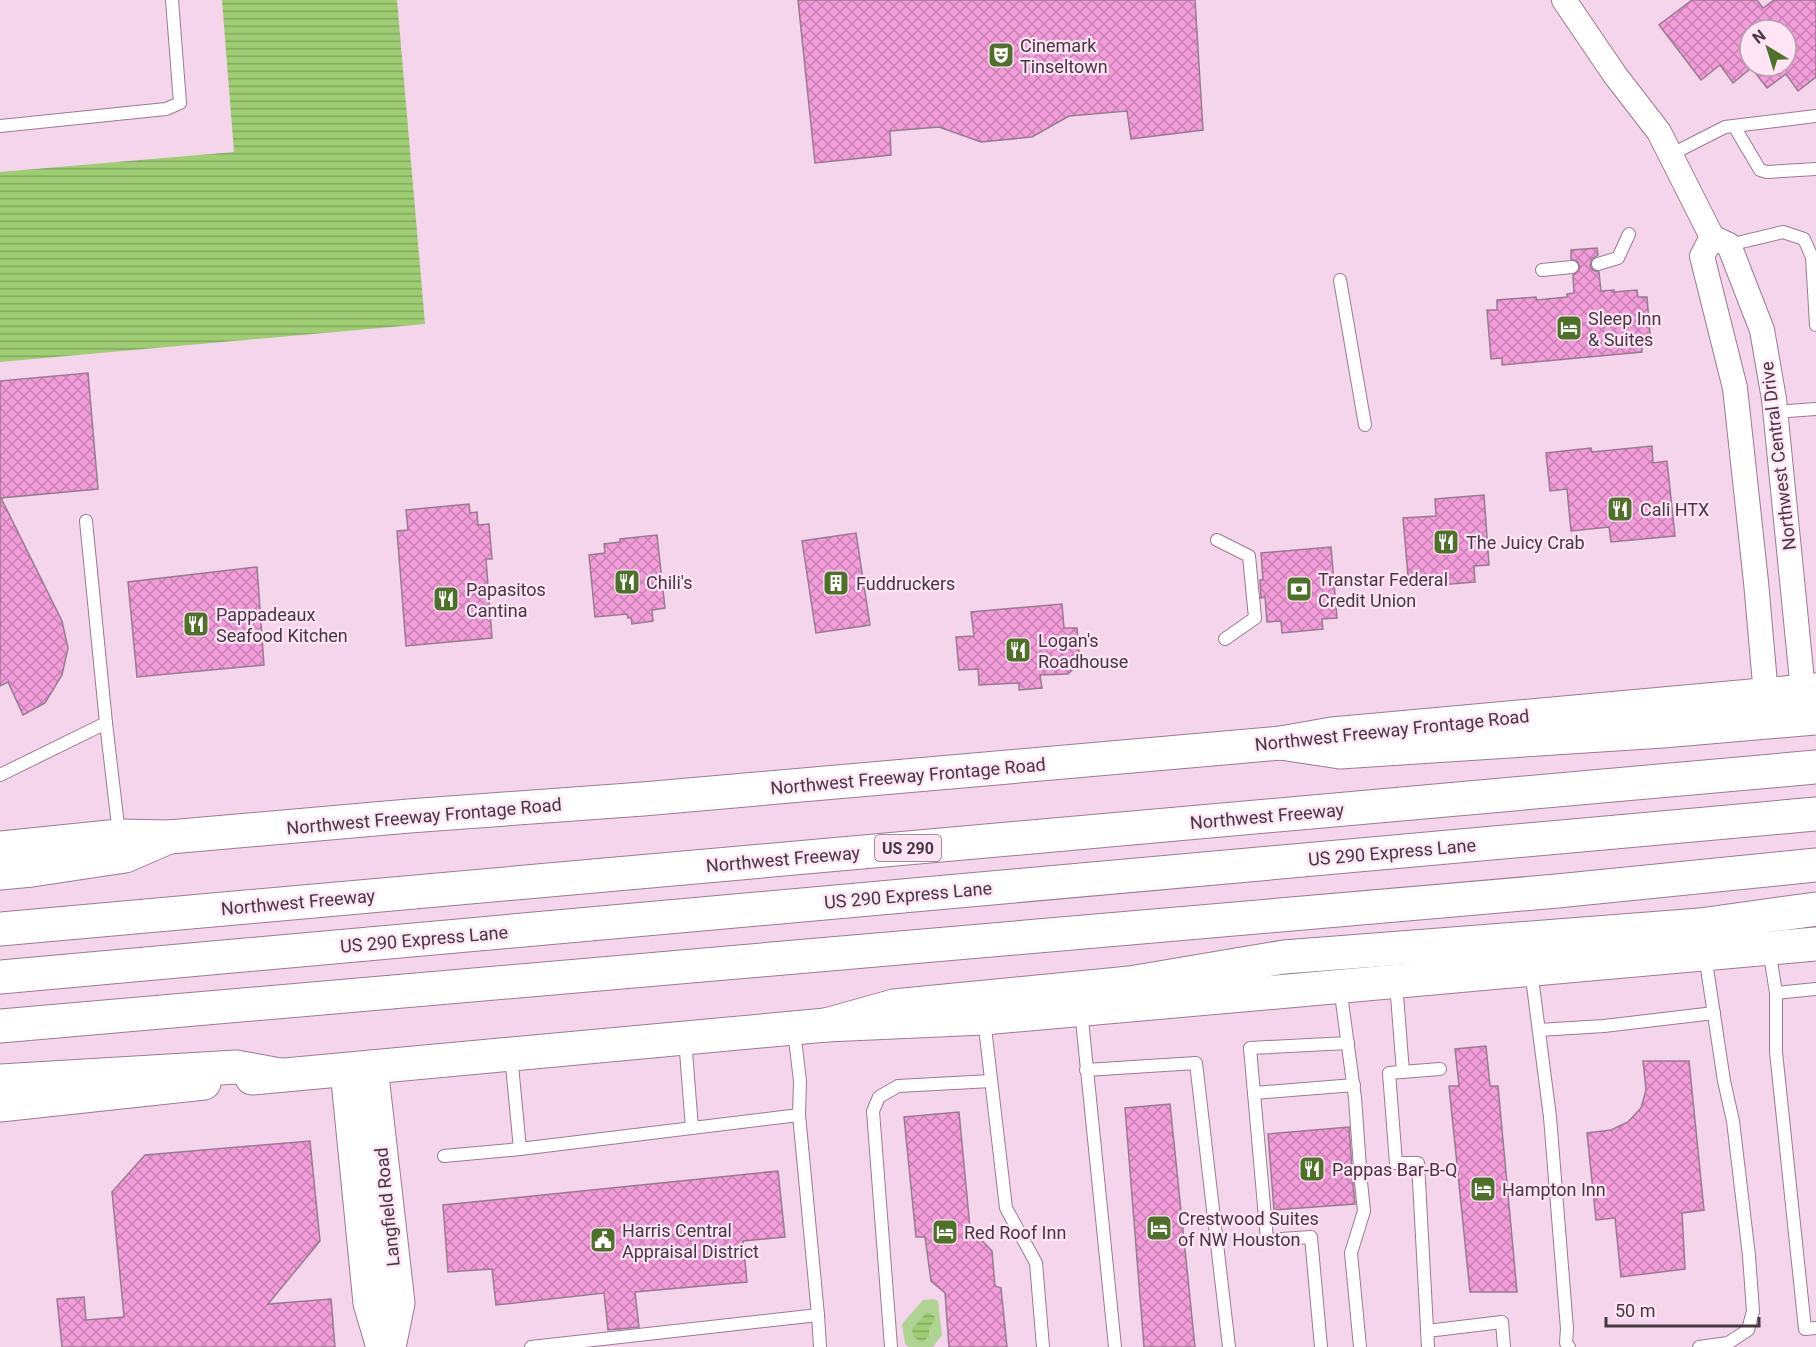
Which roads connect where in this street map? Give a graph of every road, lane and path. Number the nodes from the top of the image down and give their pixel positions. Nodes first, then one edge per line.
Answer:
1 (172, 0) edge
2 (1564, 0) edge
3 (1816, 116) edge
4 (0, 126) edge
5 (1734, 126) junction
6 (1670, 154) junction
7 (1816, 169) edge
8 (1629, 234) dead end
9 (1720, 241) junction
10 (1598, 264) dead end
11 (1572, 267) dead end
12 (1542, 270) dead end
13 (1340, 280) dead end
14 (1816, 325) edge
15 (1816, 409) edge
16 (1775, 412) junction
17 (1365, 425) dead end
18 (1777, 438) junction
19 (1742, 439) junction
20 (86, 521) dead end
21 (1217, 540) dead end
22 (1225, 639) dead end
23 (1766, 695) junction
24 (1812, 700) edge
25 (106, 723) junction
26 (1281, 743) junction
27 (1816, 767) edge
28 (0, 775) edge
29 (1816, 814) edge
30 (119, 836) junction
31 (169, 837) junction
32 (0, 848) edge
33 (1816, 865) edge
34 (0, 873) edge
35 (1816, 909) edge
36 (0, 929) edge
37 (1816, 944) edge
38 (1769, 948) junction
39 (1705, 954) junction
40 (1531, 969) junction
41 (0, 977) edge
42 (1396, 982) junction
43 (1340, 986) junction
44 (1816, 989) edge
45 (1776, 993) junction
46 (1081, 1008) junction
47 (1714, 1013) junction
48 (984, 1018) junction
49 (826, 1025) junction
50 (0, 1026) edge
51 (794, 1029) junction
52 (1539, 1030) junction
53 (685, 1038) junction
54 (1348, 1043) junction
55 (511, 1054) junction
56 (359, 1069) junction
57 (1440, 1069) dead end
58 (1086, 1070) junction
59 (1402, 1072) junction
60 (280, 1075) junction
61 (991, 1080) junction
62 (0, 1081) edge
63 (1354, 1085) junction
64 (1254, 1093) junction
65 (0, 1105) edge
66 (799, 1115) junction
67 (692, 1128) junction
68 (520, 1149) junction
69 (444, 1156) dead end
70 (1360, 1168) dead end
71 (1361, 1182) dead end
72 (818, 1315) junction
73 (1816, 1328) edge
74 (1427, 1331) junction
75 (383, 1347) edge
76 (389, 1347) edge
77 (531, 1347) edge
78 (820, 1347) edge
79 (891, 1347) edge
80 (1043, 1347) edge
81 (1114, 1347) edge
82 (1229, 1347) edge
83 (1322, 1347) edge
84 (1360, 1347) edge
85 (1428, 1347) edge
86 (1504, 1347) edge
87 (1569, 1347) edge
88 (1699, 1347) edge

1 - 4 lane
2 - 6 street, Northwest Central Drive
3 - 5 lane
5 - 6 lane
5 - 7 lane
6 - 9 street, Northwest Central Drive
8 - 10 lane
9 - 14 lane
9 - 16 street, Northwest Central Drive
9 - 19 street, Northwest Central Drive
11 - 12 lane
13 - 17 lane
15 - 16 lane
16 - 18 street, Northwest Central Drive
18 - 19 street
18 - 24 street, Northwest Central Drive
19 - 23 street, Northwest Central Drive
20 - 25 lane
21 - 22 lane
23 - 24 main road, Northwest Freeway Frontage Road
23 - 26 main road, Northwest Freeway Frontage Road
24 - 26 main road
25 - 28 lane
25 - 30 lane
26 - 31 main road, Northwest Freeway Frontage Road
27 - 36 main road, Northwest Freeway / US 290
29 - 41 main road, US 290 Express Lane
30 - 31 main road, Northwest Freeway Frontage Road
30 - 32 main road, Northwest Freeway Frontage Road
31 - 34 main road
33 - 50 main road
35 - 49 main road
37 - 38 main road
38 - 39 main road
38 - 45 lane
39 - 40 main road
39 - 47 lane
40 - 42 main road
40 - 52 lane
42 - 43 main road
42 - 59 lane
43 - 46 main road
43 - 54 lane
44 - 45 lane
45 - 73 lane
46 - 48 main road
46 - 58 lane
47 - 52 lane
47 - 88 lane
48 - 49 main road
48 - 61 lane
49 - 51 main road
51 - 53 main road
51 - 66 lane
52 - 87 lane
53 - 55 main road
53 - 67 lane
54 - 63 lane
54 - 64 lane
55 - 56 main road
55 - 68 lane
56 - 60 main road
56 - 75 main road, Langfield Road
56 - 76 main road, Langfield Road
57 - 59 lane
58 - 81 lane
58 - 82 lane
59 - 74 lane
60 - 62 main road
60 - 65 main road
61 - 79 lane
61 - 80 lane
63 - 64 lane
63 - 70 lane
64 - 83 lane
66 - 67 lane
66 - 72 lane
67 - 68 lane
68 - 69 lane
71 - 84 lane
72 - 77 lane
72 - 78 lane
74 - 85 lane
74 - 86 lane

